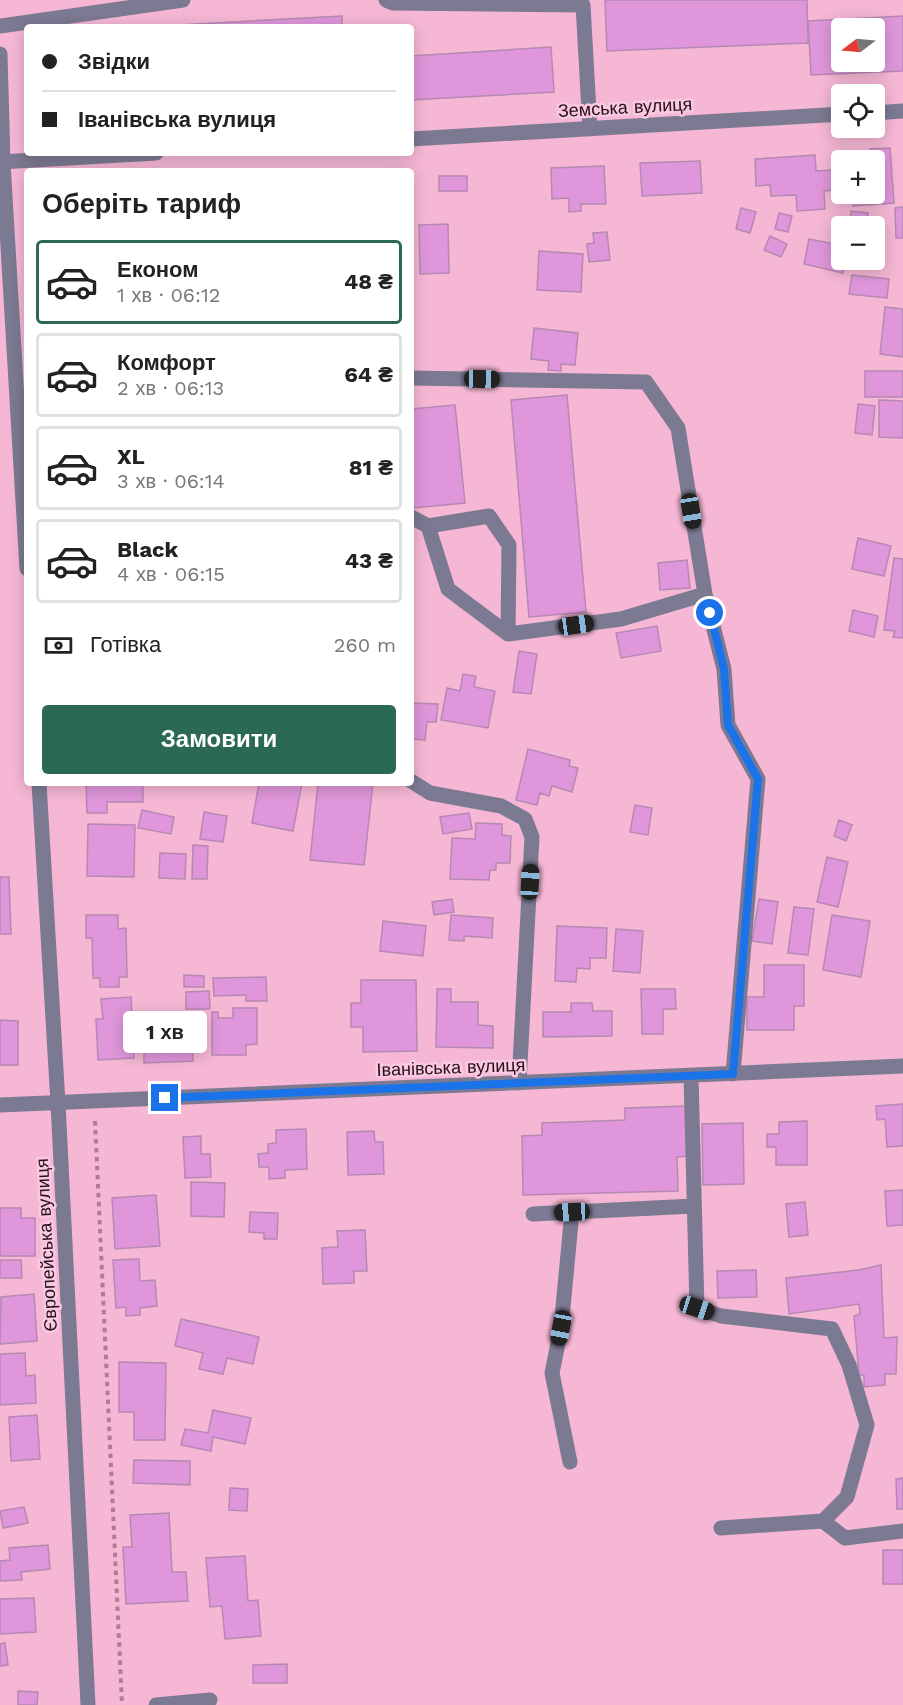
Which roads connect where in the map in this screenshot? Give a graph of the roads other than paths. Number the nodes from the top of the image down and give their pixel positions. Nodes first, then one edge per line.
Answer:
1 (183, 0) edge
2 (386, 0) edge
3 (472, 2) edge
4 (583, 3) edge
5 (0, 26) edge
6 (0, 54) edge
7 (903, 111) edge
8 (885, 112) edge
9 (831, 115) edge
10 (591, 129) junction
11 (414, 139) edge
12 (104, 156) edge
13 (1, 162) edge
14 (414, 378) edge
15 (22, 389) edge
16 (24, 458) edge
17 (414, 519) edge
18 (428, 526) junction
19 (705, 594) junction
20 (508, 634) junction
21 (414, 783) edge
22 (39, 786) edge
23 (903, 1066) edge
24 (733, 1074) junction
25 (691, 1076) junction
26 (519, 1083) junction
27 (58, 1103) junction
28 (0, 1106) edge
29 (694, 1206) junction
30 (572, 1212) junction
31 (532, 1214) dead end
32 (570, 1462) dead end
33 (823, 1521) junction
34 (721, 1528) dead end
35 (903, 1531) edge
36 (210, 1700) dead end
37 (88, 1705) edge
38 (156, 1705) edge

1 - 5 street
2 - 3 street
3 - 4 street
4 - 10 street
6 - 13 street
7 - 8 street
9 - 10 street, Земська вулиця
10 - 11 street, Земська вулиця
12 - 13 street
13 - 15 street
14 - 19 street
15 - 16 street
17 - 18 street
18 - 20 street
18 - 20 street
19 - 20 street
19 - 24 street
21 - 26 street
22 - 27 street, Європейська вулиця
23 - 24 street, Іванівська вулиця
24 - 25 street, Іванівська вулиця
25 - 26 street, Іванівська вулиця
25 - 29 street
26 - 27 street, Іванівська вулиця
27 - 28 street, Іванівська вулиця
27 - 37 street, Європейська вулиця
29 - 30 street
29 - 33 street
30 - 31 street
30 - 32 street
33 - 34 street
33 - 35 street
36 - 38 street

